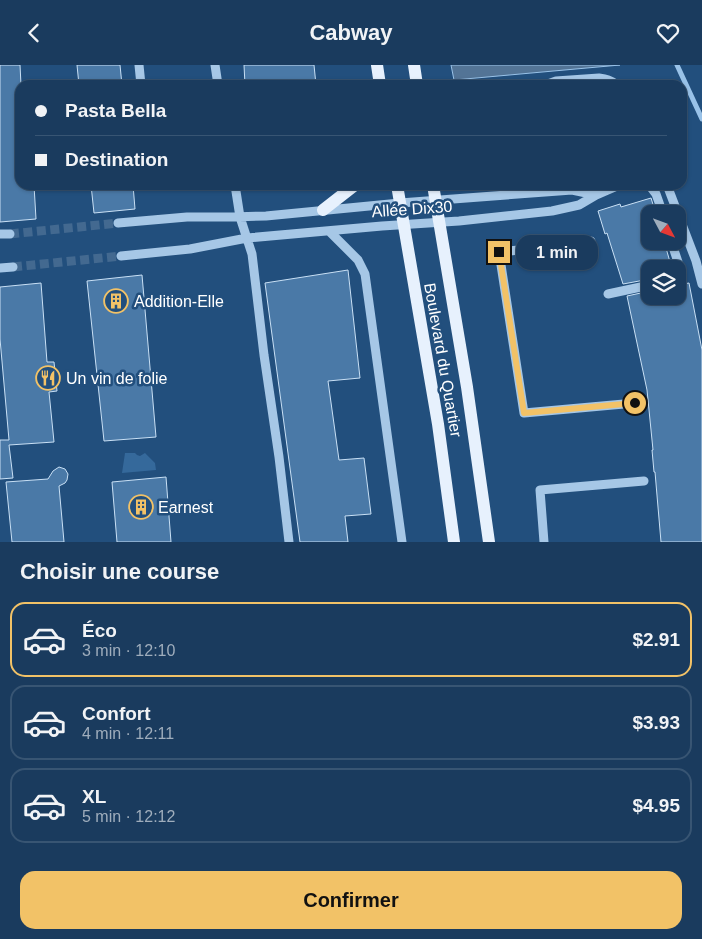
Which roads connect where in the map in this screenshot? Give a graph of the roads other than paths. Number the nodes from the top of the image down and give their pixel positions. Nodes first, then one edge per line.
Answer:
1 (139, 65) edge
2 (215, 65) edge
3 (377, 65) edge
4 (414, 65) edge
5 (606, 79) edge
6 (140, 80) edge
7 (217, 80) edge
8 (379, 80) edge
9 (416, 80) edge
10 (570, 80) edge
11 (236, 190) edge
12 (349, 190) edge
13 (398, 190) edge
14 (434, 190) edge
15 (542, 190) edge
16 (580, 190) edge
17 (608, 190) edge
18 (653, 190) edge
19 (669, 190) edge
20 (596, 195) junction
21 (436, 201) junction
22 (400, 203) junction
23 (660, 205) edge
24 (323, 210) junction
25 (240, 217) junction
26 (118, 223) tunnel mouth
27 (440, 223) junction
28 (404, 225) junction
29 (329, 231) junction
30 (10, 234) tunnel mouth
31 (0, 235) edge
32 (247, 238) junction
33 (592, 241) dead end
34 (121, 256) tunnel mouth
35 (13, 267) tunnel mouth
36 (0, 268) edge
37 (702, 285) edge
38 (641, 287) edge
39 (608, 294) dead end
40 (635, 403) dead end
41 (644, 481) dead end
42 (289, 541) edge
43 (402, 541) edge
44 (454, 541) edge
45 (489, 541) edge
46 (544, 541) edge

1 - 6 street
2 - 7 street
3 - 8 main road
4 - 9 main road
5 - 10 street
11 - 25 street
12 - 24 main road
13 - 22 main road, Boulevard du Quartier
14 - 21 main road, Boulevard du Quartier
15 - 21 street, Allée Dix30
16 - 20 street, Allée Dix30
17 - 20 street, Allée Dix30
18 - 23 street
19 - 37 street
20 - 27 street, Allée Dix30
21 - 22 street, Allée Dix30
21 - 27 main road, Boulevard du Quartier
22 - 24 street, Allée Dix30
22 - 28 main road, Boulevard du Quartier
24 - 25 street, Allée Dix30
25 - 26 street, Allée Dix30
25 - 32 street
27 - 28 street, Allée Dix30
27 - 45 main road, Boulevard du Quartier
28 - 29 street, Allée Dix30
28 - 44 main road, Boulevard du Quartier
29 - 32 street, Allée Dix30
29 - 43 street
30 - 31 street
32 - 34 street, Allée Dix30
32 - 42 street
33 - 40 street
35 - 36 street
38 - 39 street
41 - 46 street

